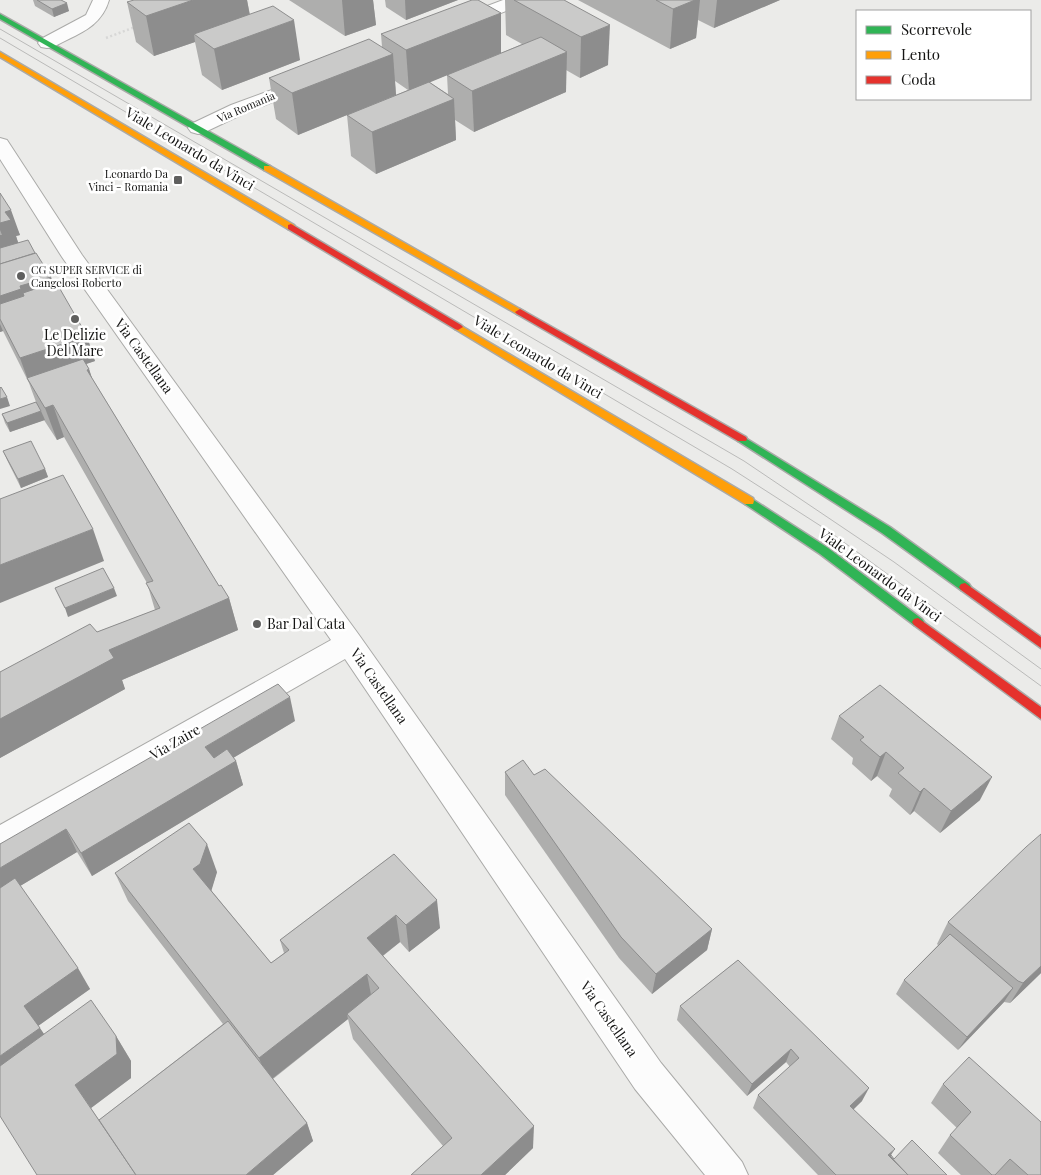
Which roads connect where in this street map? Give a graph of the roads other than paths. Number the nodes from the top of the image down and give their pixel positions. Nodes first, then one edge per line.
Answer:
1 (101, 0) edge
2 (518, 0) edge
3 (0, 16) edge
4 (446, 28) edge
5 (48, 43) junction
6 (0, 54) edge
7 (20, 66) junction
8 (6, 70) dead end
9 (320, 77) edge
10 (198, 128) junction
11 (0, 144) edge
12 (362, 222) junction
13 (348, 230) dead end
14 (349, 642) junction
15 (1041, 642) edge
16 (1041, 714) edge
17 (0, 841) edge
18 (729, 1175) edge

1 - 5 street
2 - 4 street
3 - 5 street, Viale Leonardo da Vinci
5 - 10 street, Viale Leonardo da Vinci
6 - 7 street, Viale Leonardo da Vinci
7 - 8 street
7 - 16 street, Viale Leonardo da Vinci
9 - 10 street, Via Romania
10 - 12 street, Viale Leonardo da Vinci
11 - 14 street, Via Castellana
12 - 13 street
12 - 15 street, Viale Leonardo da Vinci
14 - 17 street, Via Zaire
14 - 18 street, Via Castellana

